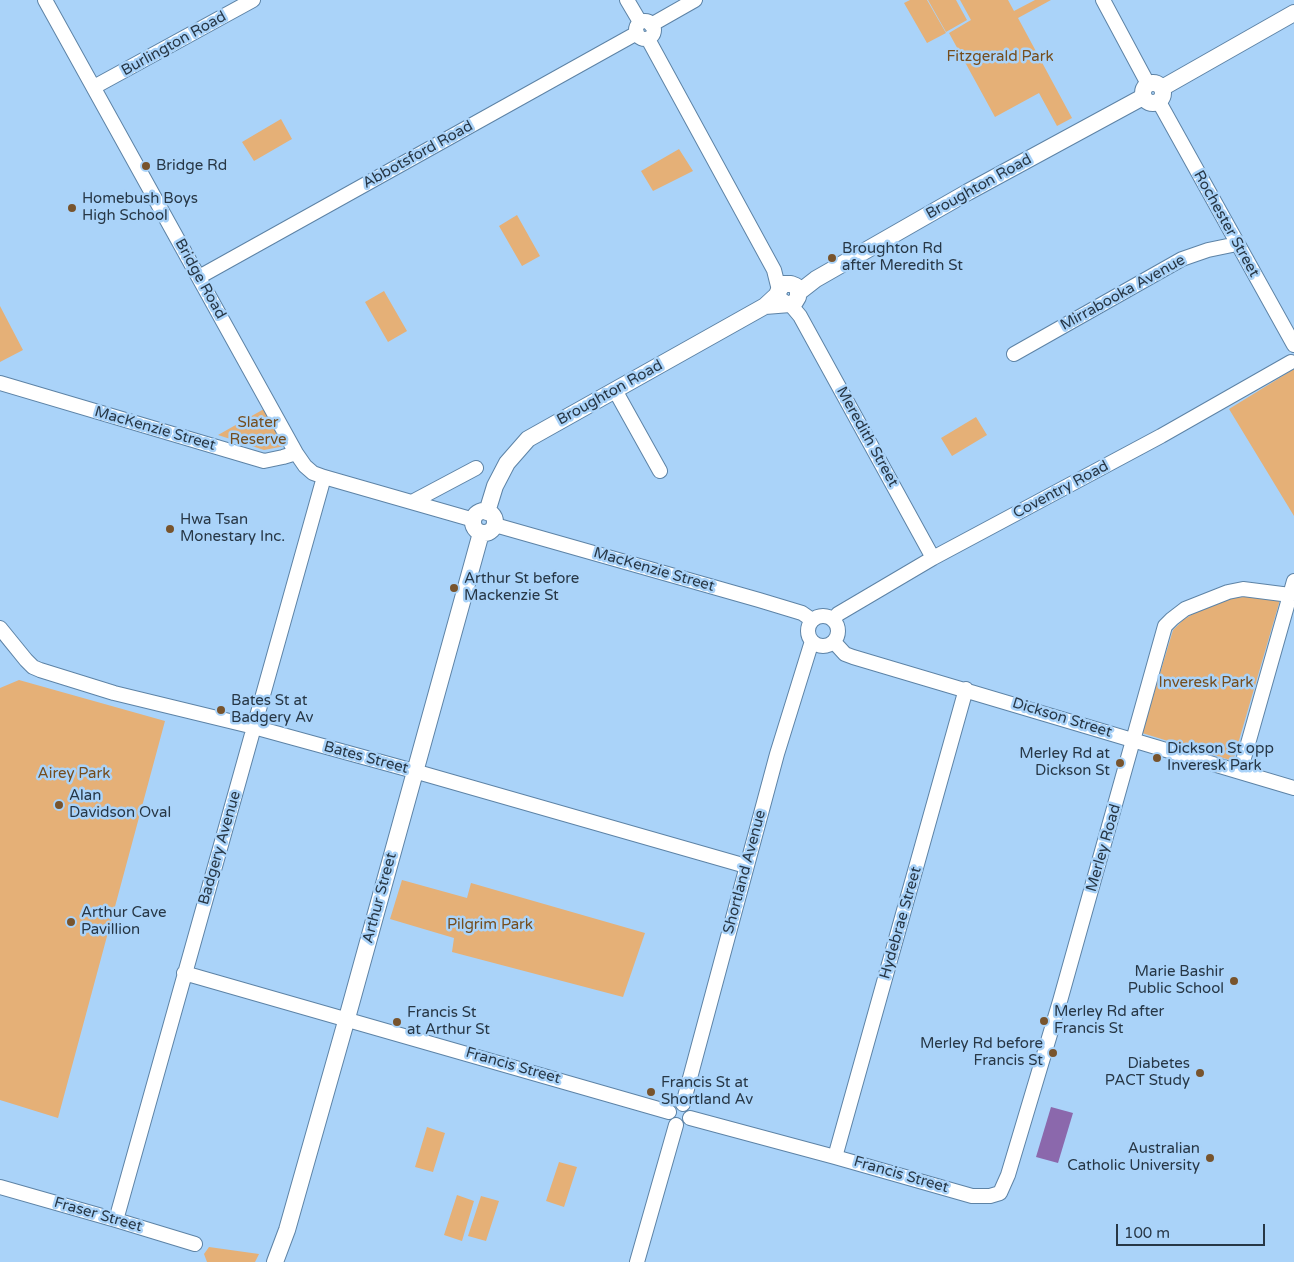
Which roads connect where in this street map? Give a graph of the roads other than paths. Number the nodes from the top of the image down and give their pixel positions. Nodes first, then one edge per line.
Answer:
1 (45, 0) edge
2 (253, 0) edge
3 (627, 0) edge
4 (695, 0) edge
5 (1103, 0) edge
6 (1294, 13) edge
7 (644, 30) junction
8 (94, 88) junction
9 (1153, 93) junction
10 (1237, 244) junction
11 (199, 278) junction
12 (790, 296) junction
13 (1294, 347) edge
14 (1014, 354) dead end
15 (1292, 364) edge
16 (0, 384) edge
17 (616, 392) junction
18 (296, 453) junction
19 (476, 468) dead end
20 (660, 471) dead end
21 (324, 477) junction
22 (412, 502) junction
23 (484, 522) junction
24 (933, 558) junction
25 (1292, 588) edge
26 (812, 620) junction
27 (833, 620) junction
28 (0, 628) edge
29 (812, 641) junction
30 (834, 642) junction
31 (966, 690) junction
32 (254, 727) junction
33 (1134, 740) junction
34 (414, 772) junction
35 (1240, 772) junction
36 (1294, 788) edge
37 (746, 866) junction
38 (184, 972) junction
39 (347, 1018) junction
40 (683, 1104) junction
41 (669, 1112) junction
42 (690, 1118) junction
43 (676, 1125) junction
44 (835, 1156) junction
45 (0, 1187) edge
46 (996, 1195) joint
47 (116, 1220) junction
48 (195, 1244) dead end
49 (275, 1262) edge
50 (637, 1262) edge

1 - 8 street, Bridge Road
2 - 8 street, Burlington Road
3 - 7 street, Meredith Street
4 - 7 street, Abbotsford Road
5 - 9 street, Rochester Street
6 - 9 main road, Broughton Road
7 - 11 street, Abbotsford Road
7 - 12 street, Meredith Street
8 - 11 street, Bridge Road
9 - 10 street, Rochester Street
9 - 12 main road, Broughton Road
10 - 13 street, Rochester Street
10 - 14 street, Mirrabooka Avenue
11 - 18 street, Bridge Road
12 - 17 main road, Broughton Road
12 - 24 street, Meredith Street
13 - 15 street
15 - 24 street, Coventry Road
16 - 18 street, MacKenzie Street
17 - 20 street
17 - 23 main road, Broughton Road
18 - 21 street, MacKenzie Street
19 - 22 street
21 - 22 street, MacKenzie Street
21 - 32 street, Badgery Avenue
22 - 23 street, MacKenzie Street
23 - 26 street, MacKenzie Street
23 - 34 main road, Arthur Street
24 - 27 street, Coventry Road
25 - 33 street, Merley Road
25 - 35 street
26 - 27 street
26 - 29 street
27 - 30 street
28 - 32 street, Bates Street
29 - 30 street
29 - 37 street, Shortland Avenue
30 - 31 street, Dickson Street
31 - 33 street, Dickson Street
31 - 44 street, Hydebrae Street
32 - 34 street, Bates Street
32 - 38 street, Badgery Avenue
33 - 35 street, Dickson Street
33 - 46 street, Merley Road
34 - 37 street, Bates Street
34 - 39 main road, Arthur Street
35 - 36 street, Dickson Street
37 - 40 street, Shortland Avenue
38 - 39 street, Francis Street
38 - 47 street, Badgery Avenue
39 - 41 street, Francis Street
39 - 49 main road, Arthur Street
40 - 41 street
40 - 42 street
41 - 43 street
42 - 43 street
42 - 44 street, Francis Street
43 - 50 street
44 - 46 street, Francis Street
45 - 47 street, Fraser Street
47 - 48 street, Fraser Street

